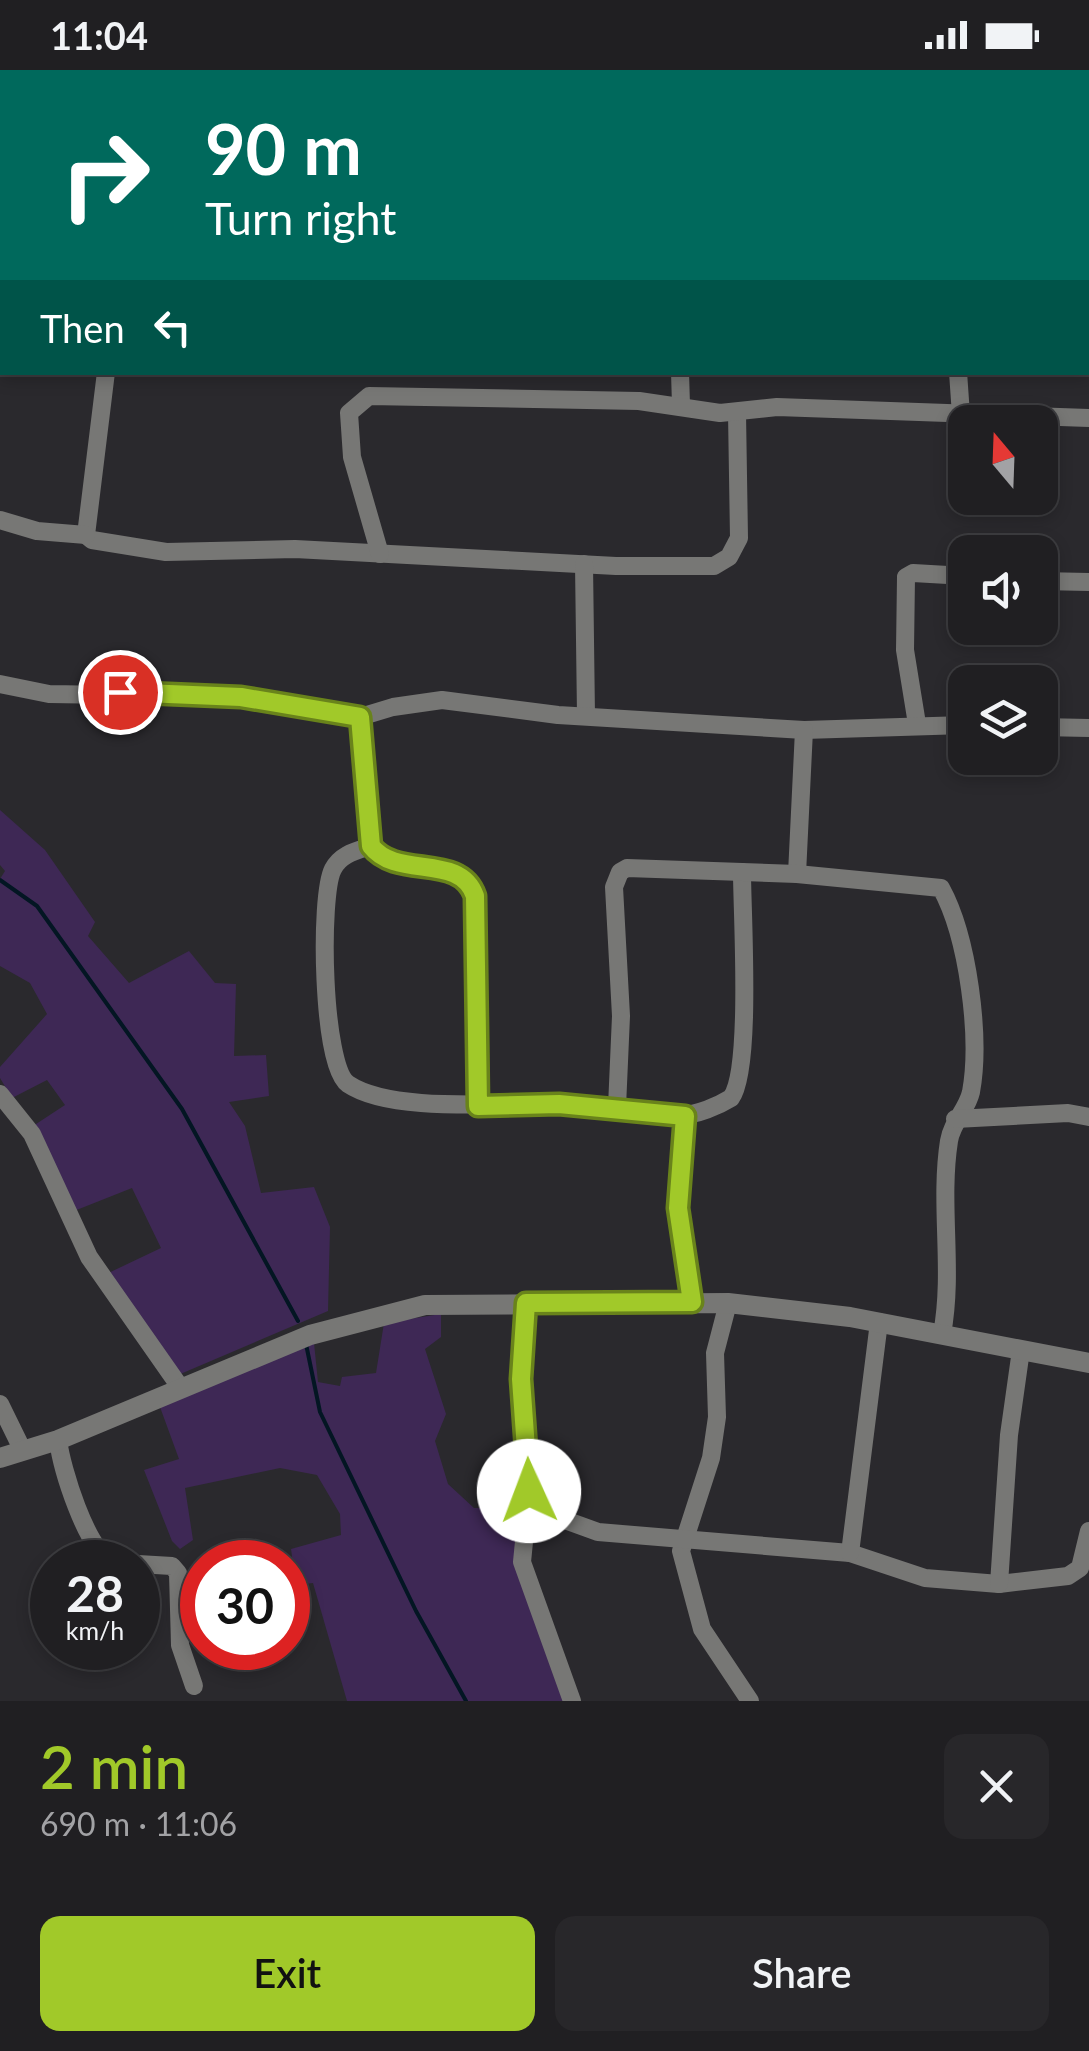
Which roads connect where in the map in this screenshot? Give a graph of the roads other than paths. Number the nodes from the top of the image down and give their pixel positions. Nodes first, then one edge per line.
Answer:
1 (106, 375) edge
2 (680, 375) edge
3 (958, 375) edge
4 (680, 405) junction
5 (960, 405) edge
6 (738, 413) junction
7 (948, 415) edge
8 (1058, 418) edge
9 (1089, 418) edge
10 (0, 520) edge
11 (86, 534) junction
12 (380, 554) junction
13 (584, 564) junction
14 (948, 575) edge
15 (1058, 581) edge
16 (1089, 582) edge
17 (0, 684) edge
18 (586, 716) junction
19 (360, 717) junction
20 (917, 724) junction
21 (948, 725) edge
22 (1058, 727) edge
23 (1089, 728) edge
24 (804, 730) junction
25 (371, 846) junction
26 (742, 872) junction
27 (797, 874) junction
28 (0, 1094) edge
29 (478, 1106) junction
30 (617, 1108) junction
31 (685, 1116) junction
32 (1089, 1117) edge
33 (956, 1119) junction
34 (692, 1302) junction
35 (526, 1303) junction
36 (728, 1303) junction
37 (879, 1322) junction
38 (942, 1334) junction
39 (1021, 1350) junction
40 (1089, 1363) edge
41 (180, 1387) junction
42 (0, 1404) edge
43 (58, 1440) junction
44 (23, 1451) junction
45 (0, 1458) edge
46 (529, 1491) junction
47 (1089, 1531) edge
48 (684, 1536) junction
49 (92, 1540) edge
50 (850, 1553) junction
51 (160, 1565) edge
52 (1000, 1584) junction
53 (194, 1686) dead end
54 (572, 1701) edge
55 (750, 1701) edge

1 - 11 street
2 - 4 street
3 - 5 street
4 - 6 street
4 - 12 street
6 - 7 street
6 - 13 street
8 - 9 street
10 - 11 street
11 - 12 street
12 - 13 street
13 - 18 street
14 - 20 street
15 - 16 street
17 - 19 street
18 - 19 street
18 - 24 street
19 - 25 street
20 - 21 street
20 - 24 street
22 - 23 street
24 - 27 street
25 - 29 street
25 - 29 street
26 - 27 street
26 - 30 street
26 - 31 street
27 - 33 street
28 - 41 street
29 - 30 street
30 - 31 street
31 - 34 street
32 - 33 street
33 - 38 street
34 - 35 street
34 - 36 street
35 - 41 street
35 - 46 street
36 - 37 street
36 - 48 street
37 - 38 street
37 - 50 street
38 - 39 street
39 - 40 street
39 - 52 street
41 - 43 street
42 - 44 street
43 - 44 street
43 - 49 street
44 - 45 street
46 - 48 street
46 - 54 street
47 - 52 street
48 - 50 street
48 - 55 street
50 - 52 street
51 - 53 street

